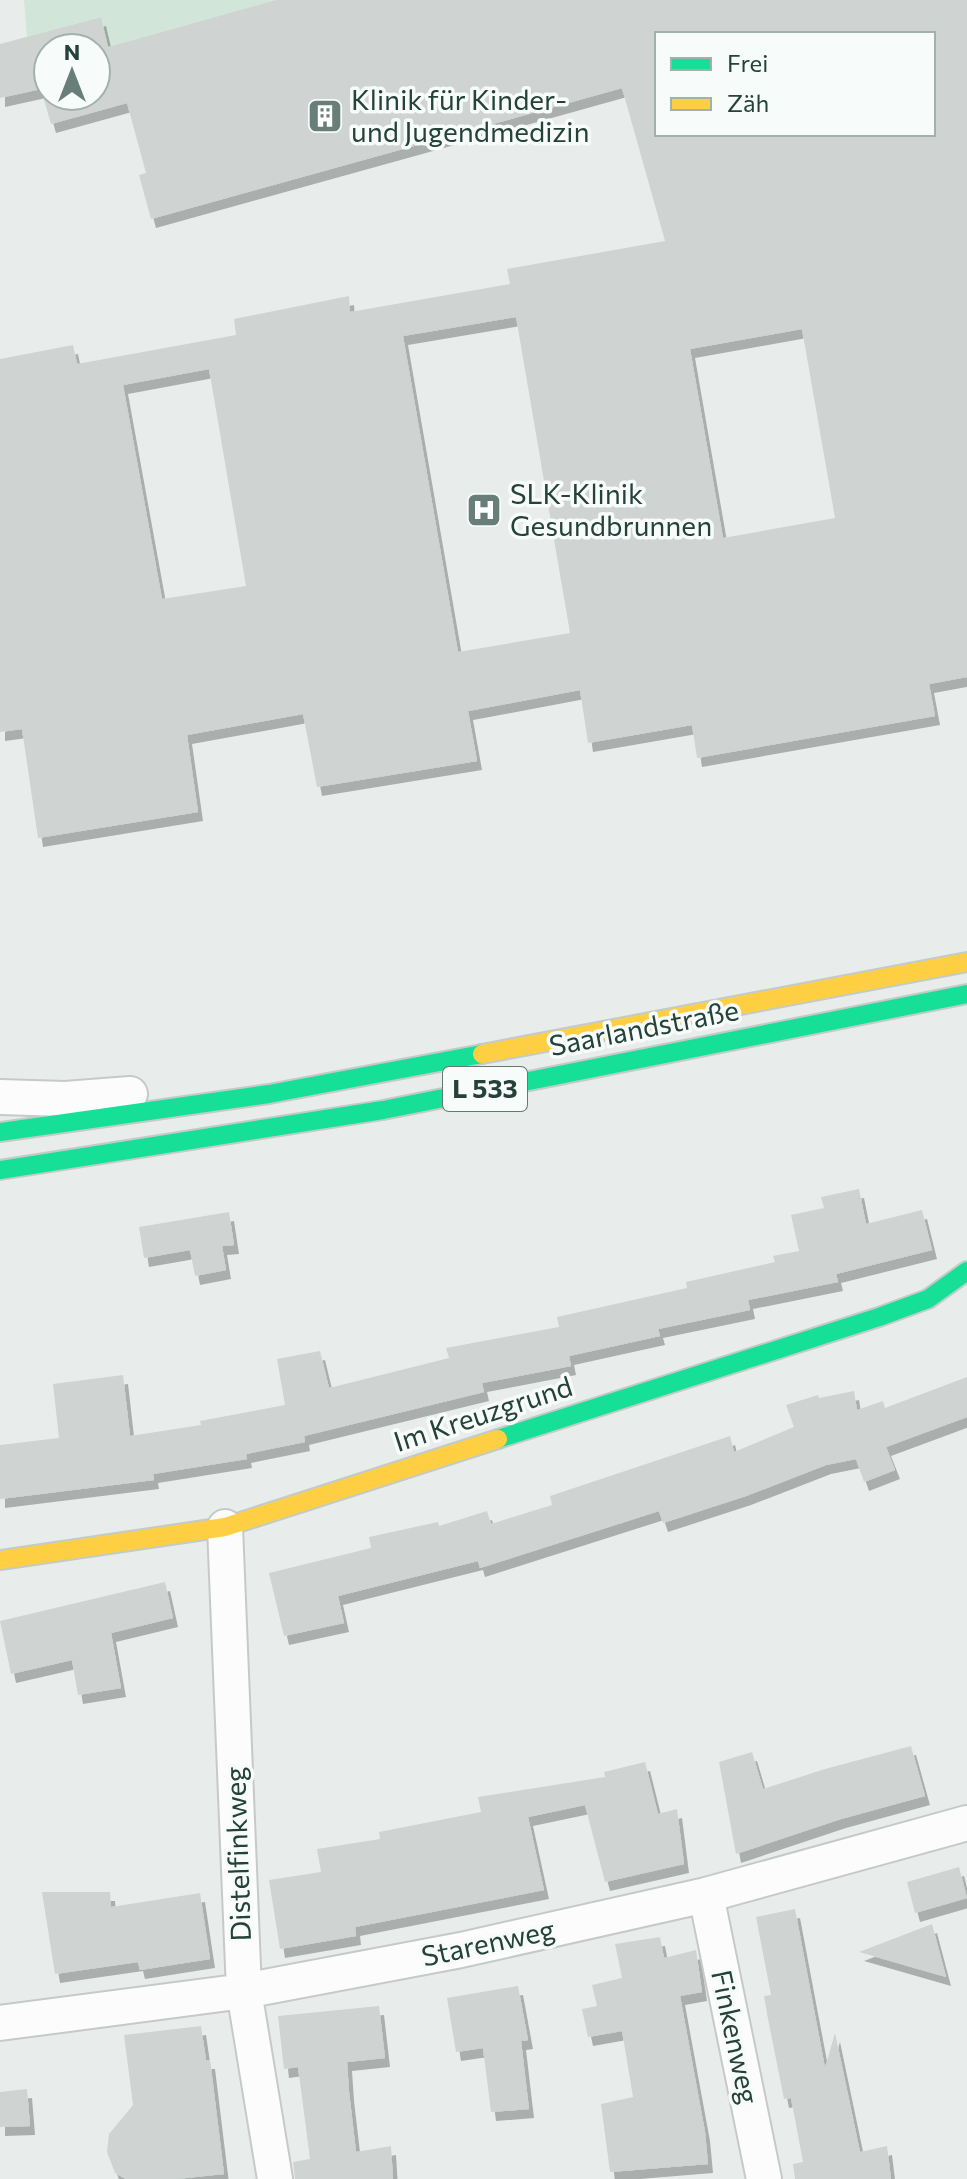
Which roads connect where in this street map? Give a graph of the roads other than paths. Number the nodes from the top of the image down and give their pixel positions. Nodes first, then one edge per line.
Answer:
1 (967, 962) edge
2 (967, 994) edge
3 (269, 1094) junction
4 (0, 1097) edge
5 (0, 1132) edge
6 (0, 1170) edge
7 (967, 1271) edge
8 (225, 1527) junction
9 (0, 1560) edge
10 (967, 1823) edge
11 (706, 1895) junction
12 (244, 1991) junction
13 (0, 2023) edge
14 (275, 2179) edge
15 (764, 2179) edge

1 - 3 main road, Saarlandstraße / L 533
2 - 6 main road, Saarlandstraße / L 533
3 - 4 street
3 - 5 main road, Saarlandstraße / L 533
7 - 8 main road, Im Kreuzgrund
8 - 9 main road, Im Kreuzgrund
8 - 12 street, Distelfinkweg
10 - 11 street, Starenweg
11 - 12 street, Starenweg
11 - 15 street, Finkenweg
12 - 13 street, Starenweg
12 - 14 street, Distelfinkweg

